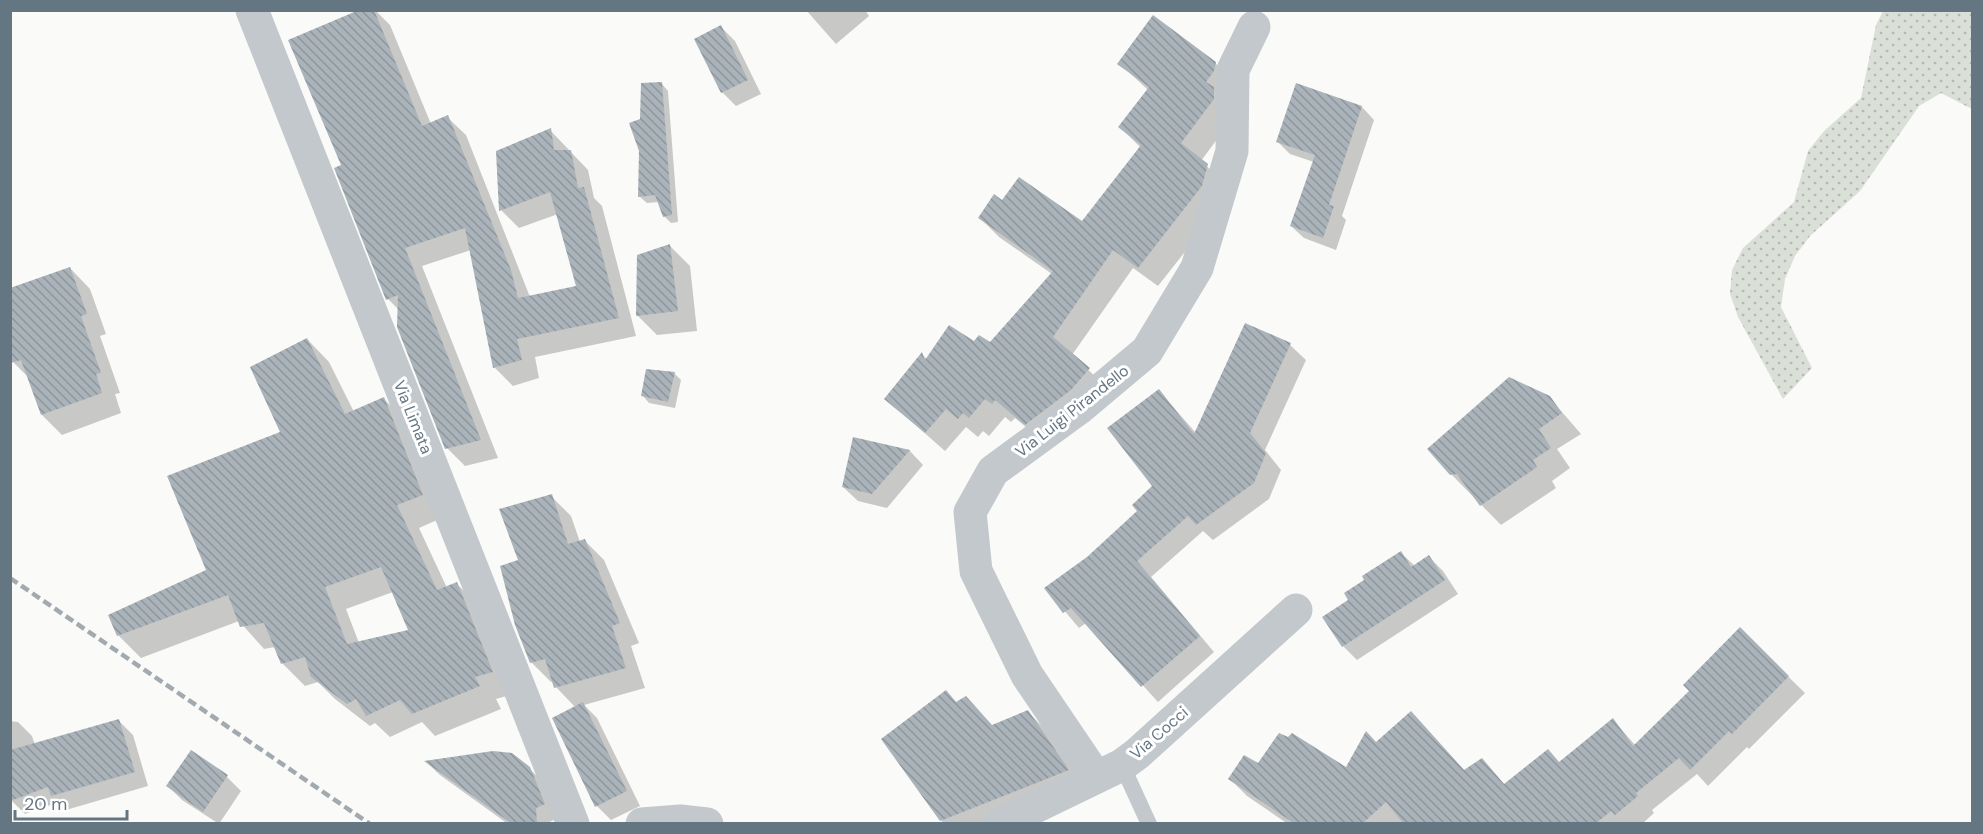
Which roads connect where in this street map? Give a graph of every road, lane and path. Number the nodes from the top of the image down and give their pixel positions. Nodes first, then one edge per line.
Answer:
1 (252, 10) edge
2 (1254, 27) dead end
3 (1296, 610) dead end
4 (1109, 771) junction
5 (573, 824) edge
6 (642, 824) edge
7 (707, 824) edge
8 (1000, 824) edge
9 (1149, 824) edge

1 - 5 street, Via Limata
2 - 4 street, Via Luigi Pirandello
3 - 4 street, Via Cocci
4 - 8 street, Via Cocci
4 - 9 lane
6 - 7 street

